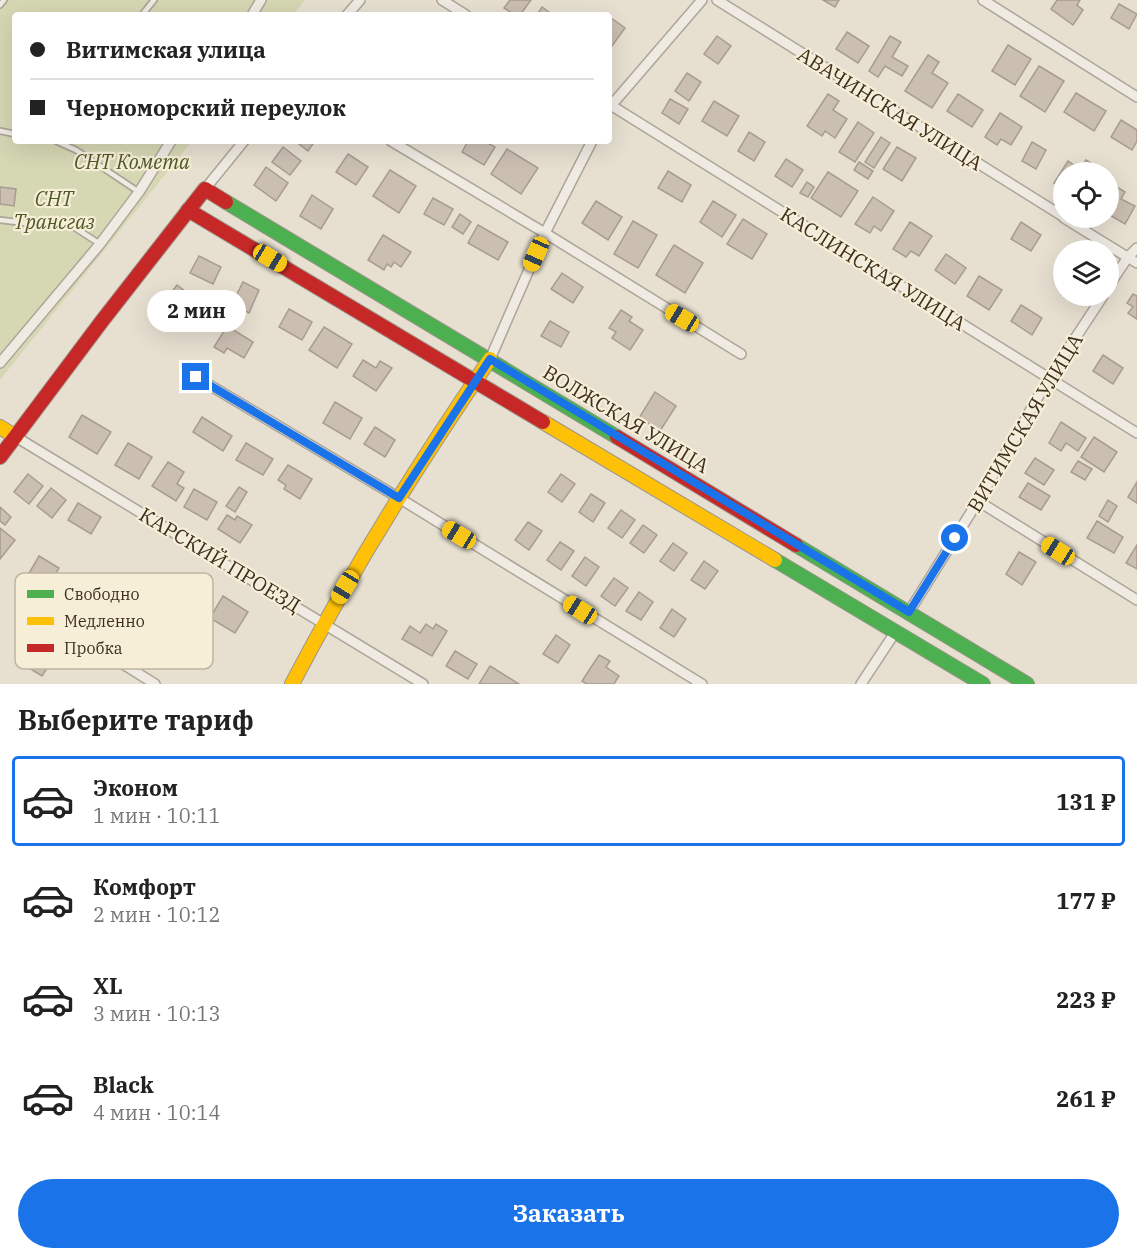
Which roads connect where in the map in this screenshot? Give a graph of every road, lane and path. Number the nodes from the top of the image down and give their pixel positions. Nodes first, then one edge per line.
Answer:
1 (4, 0) edge
2 (154, 0) edge
3 (360, 0) edge
4 (442, 0) edge
5 (702, 0) edge
6 (717, 0) edge
7 (983, 0) edge
8 (0, 5) edge
9 (144, 12) edge
10 (350, 12) edge
11 (461, 12) edge
12 (1137, 97) edge
13 (612, 104) edge
14 (612, 107) edge
15 (63, 144) edge
16 (169, 144) edge
17 (242, 144) edge
18 (396, 144) edge
19 (590, 144) edge
20 (205, 189) junction
21 (139, 192) junction
22 (188, 210) junction
23 (1053, 210) edge
24 (0, 220) edge
25 (1081, 228) edge
26 (545, 233) junction
27 (100, 244) junction
28 (1137, 248) edge
29 (1128, 258) junction
30 (1137, 263) edge
31 (1119, 271) edge
32 (1096, 306) edge
33 (741, 354) dead end
34 (2, 358) edge
35 (490, 359) junction
36 (196, 377) dead end
37 (1049, 378) junction
38 (475, 380) junction
39 (0, 427) edge
40 (1137, 433) edge
41 (16, 437) junction
42 (0, 457) edge
43 (399, 498) junction
44 (978, 501) junction
45 (1137, 600) edge
46 (909, 612) junction
47 (324, 622) junction
48 (896, 631) junction
49 (131, 669) edge
50 (155, 684) edge
51 (292, 684) edge
52 (423, 684) edge
53 (702, 684) edge
54 (861, 684) edge
55 (983, 684) edge
56 (1027, 684) edge

1 - 8 lane
2 - 9 lane
3 - 10 street
4 - 11 street
5 - 13 street
6 - 23 street, АВАЧИНСКАЯ УЛИЦА
7 - 12 street
14 - 37 street, КАСЛИНСКАЯ УЛИЦА
15 - 21 lane
16 - 21 street
17 - 20 street
18 - 26 street
19 - 26 street
20 - 22 street
20 - 35 street, ВОЛЖСКАЯ УЛИЦА
21 - 27 street
22 - 38 street
22 - 41 street
24 - 27 lane
25 - 29 street, АВАЧИНСКАЯ УЛИЦА
26 - 33 street
26 - 35 street
27 - 34 street
28 - 29 street
29 - 30 street, АВАЧИНСКАЯ УЛИЦА
29 - 31 street
32 - 37 street, ВИТИМСКАЯ УЛИЦА
35 - 38 street
35 - 46 street, ВОЛЖСКАЯ УЛИЦА
36 - 43 street
37 - 40 street, КАСЛИНСКАЯ УЛИЦА
37 - 44 street, ВИТИМСКАЯ УЛИЦА
38 - 43 street
38 - 48 street
39 - 41 street
41 - 42 street
41 - 47 street, КАРСКИЙ ПРОЕЗД
43 - 47 street
43 - 53 street
44 - 45 street
44 - 46 street, ВИТИМСКАЯ УЛИЦА
46 - 56 street, ВОЛЖСКАЯ УЛИЦА
47 - 51 street
47 - 52 street, КАРСКИЙ ПРОЕЗД
48 - 54 street
48 - 55 street
49 - 50 street

